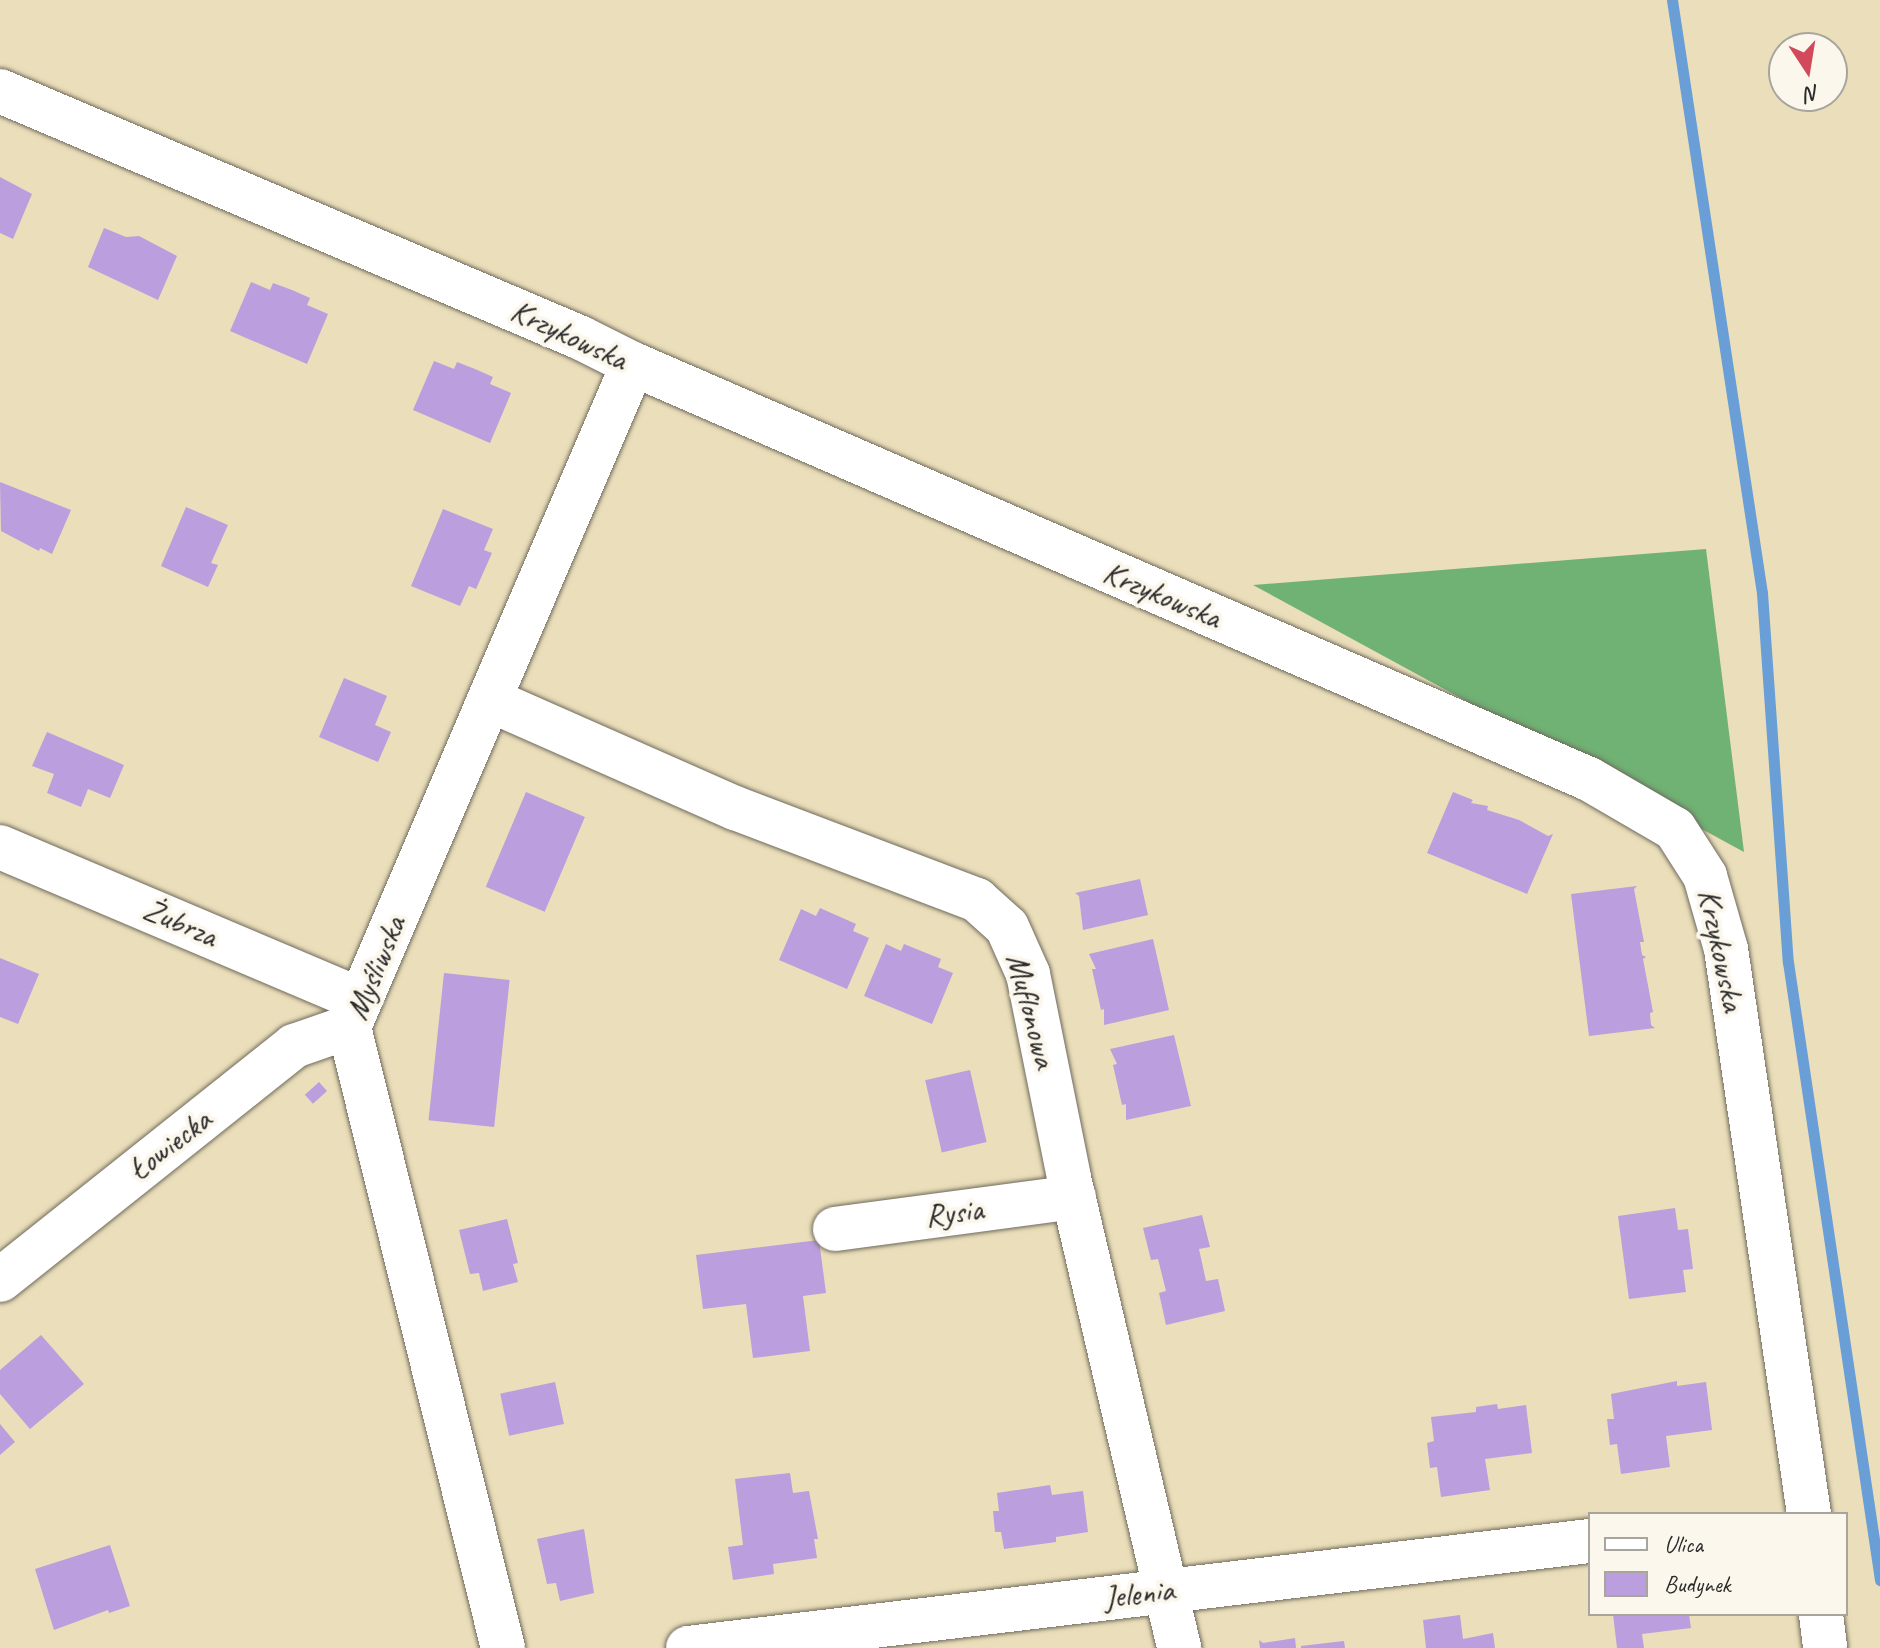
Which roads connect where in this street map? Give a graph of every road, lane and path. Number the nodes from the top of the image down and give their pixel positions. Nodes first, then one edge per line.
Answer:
1 (0, 91) edge
2 (633, 364) junction
3 (490, 700) junction
4 (0, 847) edge
5 (355, 1013) junction
6 (1074, 1197) junction
7 (835, 1229) dead end
8 (0, 1280) edge
9 (1809, 1512) edge
10 (1588, 1541) edge
11 (1166, 1591) junction
12 (1821, 1616) edge
13 (503, 1648) edge
14 (688, 1648) edge
15 (1179, 1648) edge
16 (1825, 1648) edge

1 - 2 street, Krzykowska
2 - 3 street, Myśliwska
2 - 9 street, Krzykowska
3 - 5 street, Myśliwska
3 - 6 street, Muflonowa
4 - 5 street, Żubrza
5 - 8 street, Łowiecka
5 - 13 street, Myśliwska
6 - 7 street, Rysia
6 - 11 street, Muflonowa
10 - 11 street, Jelenia
11 - 14 street, Jelenia
11 - 15 street, Muflonowa
12 - 16 street

